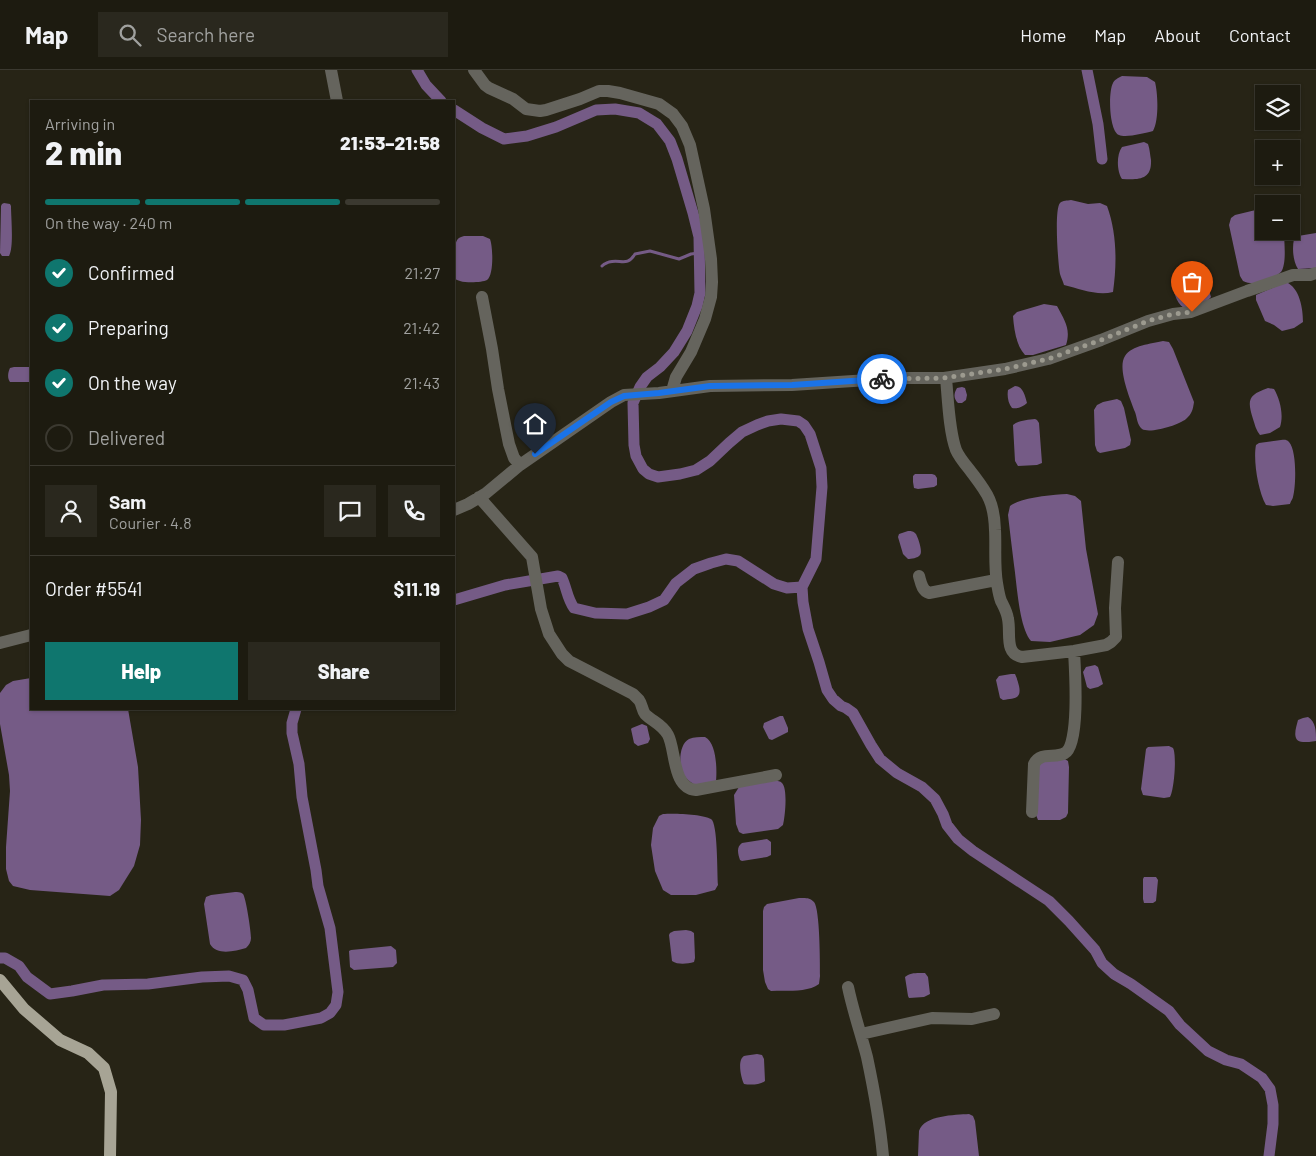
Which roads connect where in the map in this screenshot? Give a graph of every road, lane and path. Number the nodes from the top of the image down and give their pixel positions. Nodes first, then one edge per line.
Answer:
1 (331, 70) edge
2 (474, 70) edge
3 (337, 100) edge
4 (1316, 273) edge
5 (482, 297) dead end
6 (946, 378) junction
7 (665, 392) junction
8 (520, 465) junction
9 (479, 497) junction
10 (455, 509) edge
11 (1118, 562) dead end
12 (919, 576) dead end
13 (996, 580) junction
14 (30, 635) edge
15 (0, 643) edge
16 (1074, 651) junction
17 (776, 775) dead end
18 (1032, 812) dead end
19 (0, 980) edge
20 (848, 987) dead end
21 (994, 1014) dead end
22 (861, 1034) junction
23 (110, 1156) edge
24 (883, 1156) edge

1 - 3 street
2 - 7 street
4 - 6 street
5 - 8 street
6 - 7 street
6 - 13 street
7 - 8 street
8 - 9 street
9 - 10 street
9 - 17 street
11 - 16 street
12 - 13 street
13 - 16 street
14 - 15 street
16 - 18 street
19 - 23 main road
20 - 22 street
21 - 22 street
22 - 24 street

